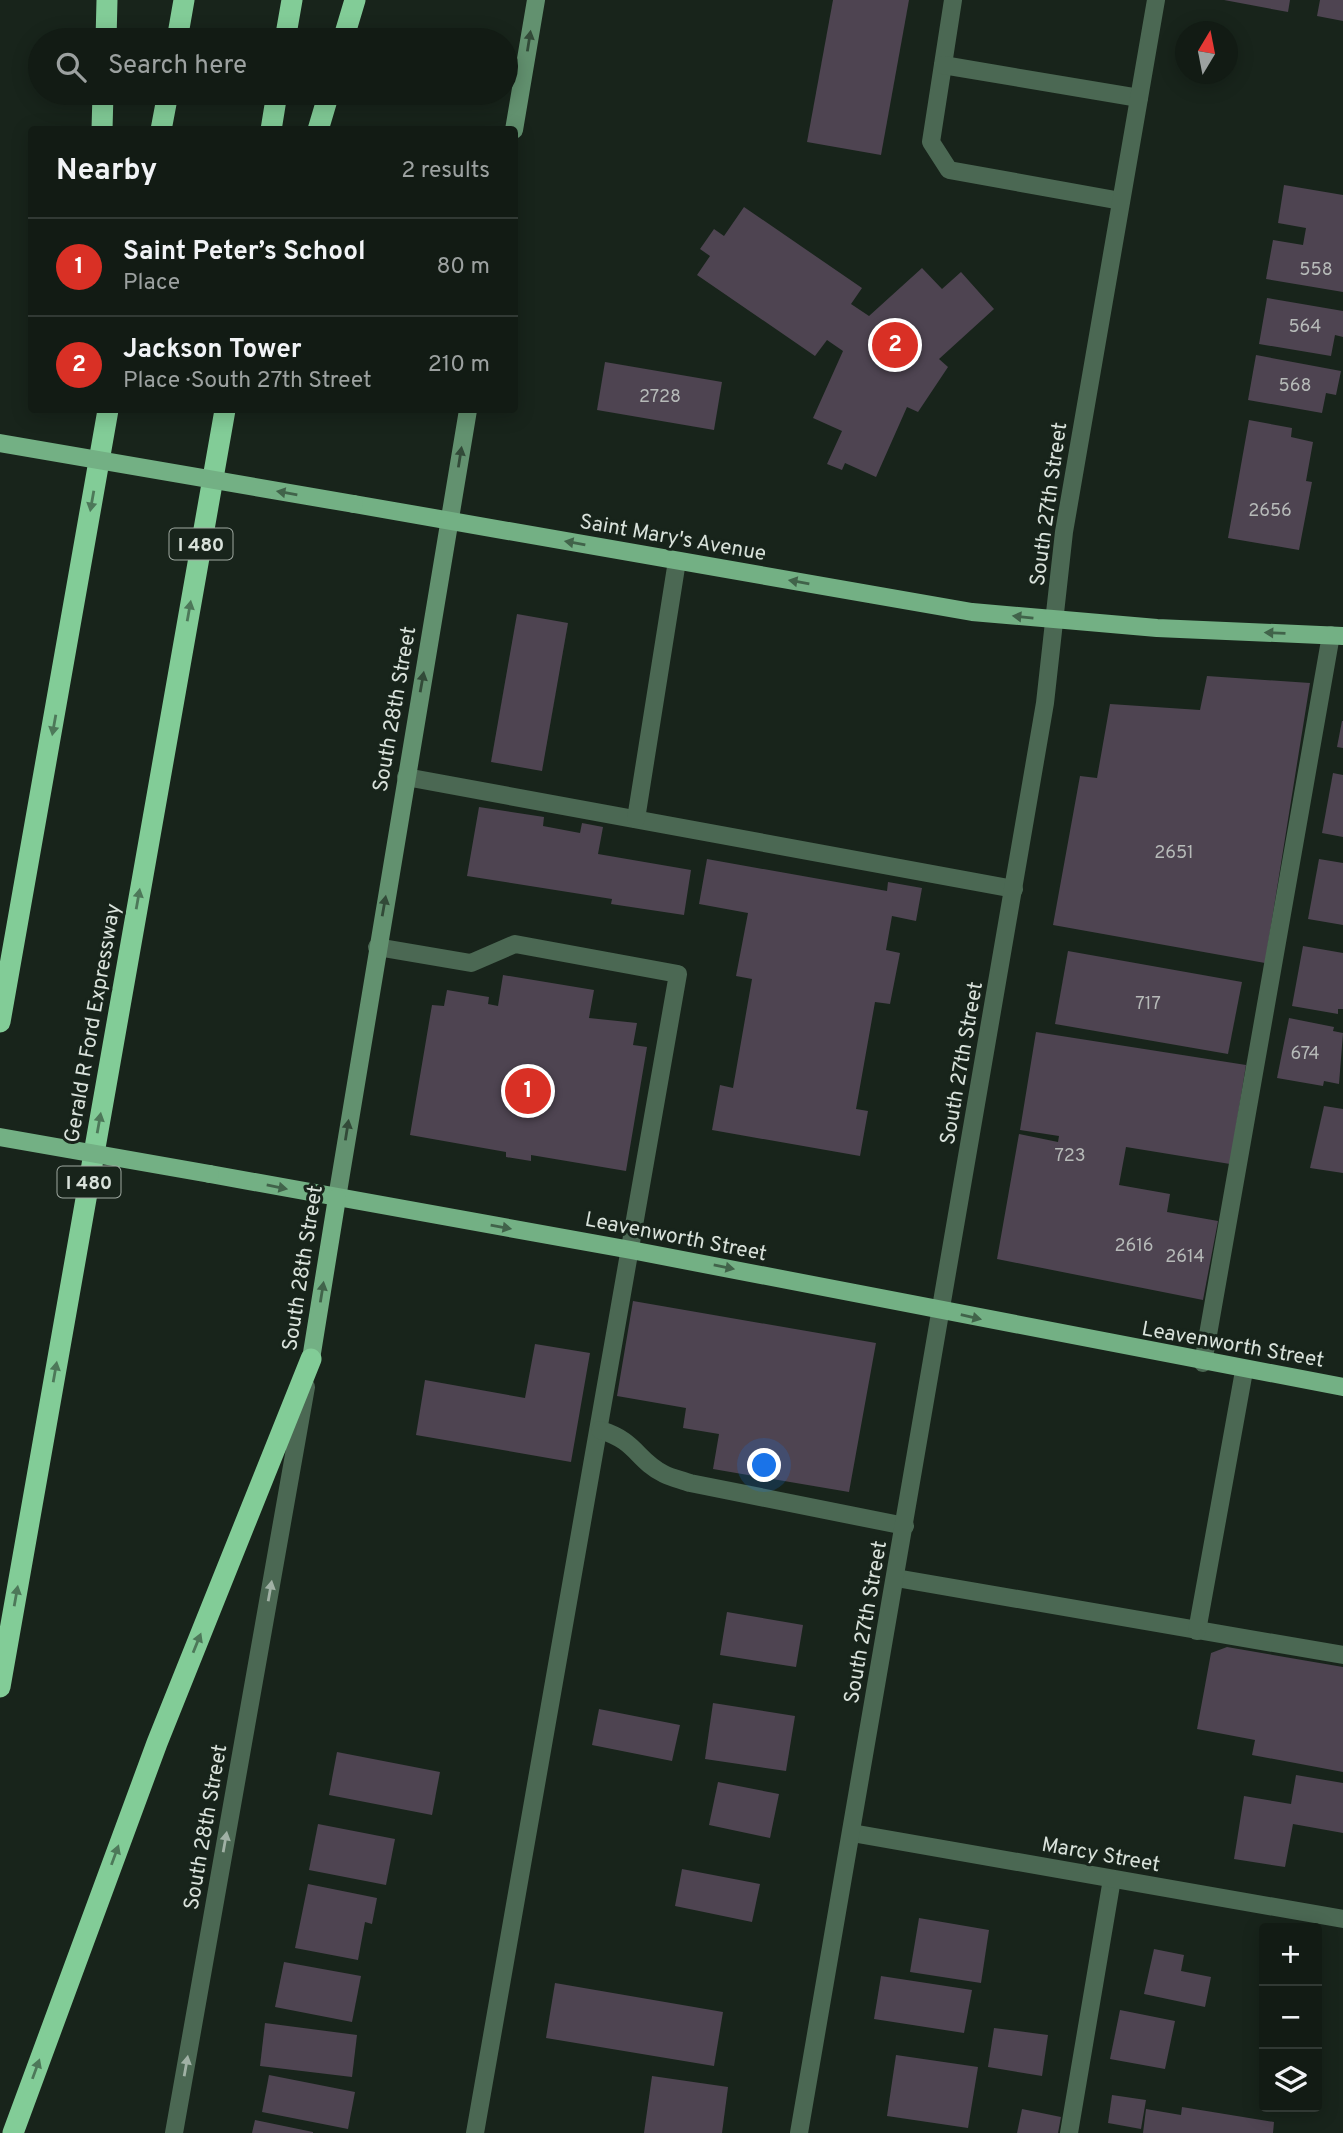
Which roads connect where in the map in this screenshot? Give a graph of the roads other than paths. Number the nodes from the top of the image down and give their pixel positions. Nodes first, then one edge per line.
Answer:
1 (107, 0) edge
2 (184, 0) edge
3 (292, 0) edge
4 (355, 0) edge
5 (536, 0) edge
6 (953, 0) edge
7 (1156, 0) edge
8 (106, 28) edge
9 (179, 28) edge
10 (287, 28) edge
11 (347, 28) edge
12 (943, 65) junction
13 (1139, 97) junction
14 (103, 105) edge
15 (166, 105) edge
16 (275, 105) edge
17 (325, 105) edge
18 (102, 126) edge
19 (163, 126) edge
20 (272, 126) edge
21 (319, 126) edge
22 (515, 126) edge
23 (1121, 201) junction
24 (107, 413) edge
25 (224, 413) edge
26 (467, 413) edge
27 (0, 443) edge
28 (449, 521) junction
29 (677, 561) junction
30 (1055, 621) junction
31 (1337, 635) edge
32 (406, 777) junction
33 (636, 819) junction
34 (1014, 889) junction
35 (377, 947) junction
36 (0, 1022) edge
37 (0, 1137) edge
38 (337, 1198) junction
39 (631, 1250) junction
40 (942, 1310) junction
41 (311, 1359) junction
42 (1203, 1363) junction
43 (1244, 1371) junction
44 (1343, 1387) edge
45 (600, 1430) junction
46 (905, 1526) junction
47 (896, 1578) junction
48 (1197, 1631) junction
49 (1343, 1655) edge
50 (0, 1687) edge
51 (852, 1833) junction
52 (1112, 1879) junction
53 (1343, 1919) edge
54 (13, 2133) edge
55 (174, 2133) edge
56 (475, 2133) edge
57 (799, 2133) edge
58 (1069, 2133) edge

1 - 8 highway
2 - 9 highway
3 - 10 highway
4 - 11 highway
22 -> 5 main road
6 - 12 street
7 - 13 street, South 27th Street
12 - 13 street
12 - 23 street
13 - 23 street, South 27th Street
14 - 18 highway
15 - 19 highway
16 - 20 highway
17 - 21 highway
23 - 30 street, South 27th Street
24 -> 36 highway
50 -> 25 highway, Gerald R Ford Expressway / I 480
28 -> 26 main road, South 28th Street
28 -> 27 main road, Saint Mary's Avenue, bridge
29 -> 28 main road, Saint Mary's Avenue
32 -> 28 main road, South 28th Street
30 -> 29 main road, Saint Mary's Avenue
29 - 33 street
31 -> 30 main road, Saint Mary's Avenue
30 - 34 street, South 27th Street
31 - 42 street
32 - 33 street
35 -> 32 main road, South 28th Street
33 - 34 street
34 - 40 street, South 27th Street
38 -> 35 main road, South 28th Street
35 - 39 street
37 -> 38 main road, Leavenworth Street, bridge
38 -> 39 main road, Leavenworth Street
41 -> 38 main road, South 28th Street
39 -> 40 main road, Leavenworth Street
39 - 45 street
40 -> 42 main road, Leavenworth Street
40 - 46 street, South 27th Street
54 -> 41 highway
55 -> 41 street, South 28th Street
42 - 43 main road, Leavenworth Street
43 - 44 main road, Leavenworth Street
43 - 48 street
45 - 46 street
45 - 56 street
46 - 47 street, South 27th Street
47 - 48 street
47 - 51 street, South 27th Street
48 - 49 street
51 - 52 street, Marcy Street
51 - 57 street, South 27th Street
52 - 53 street, Marcy Street
52 - 58 street

